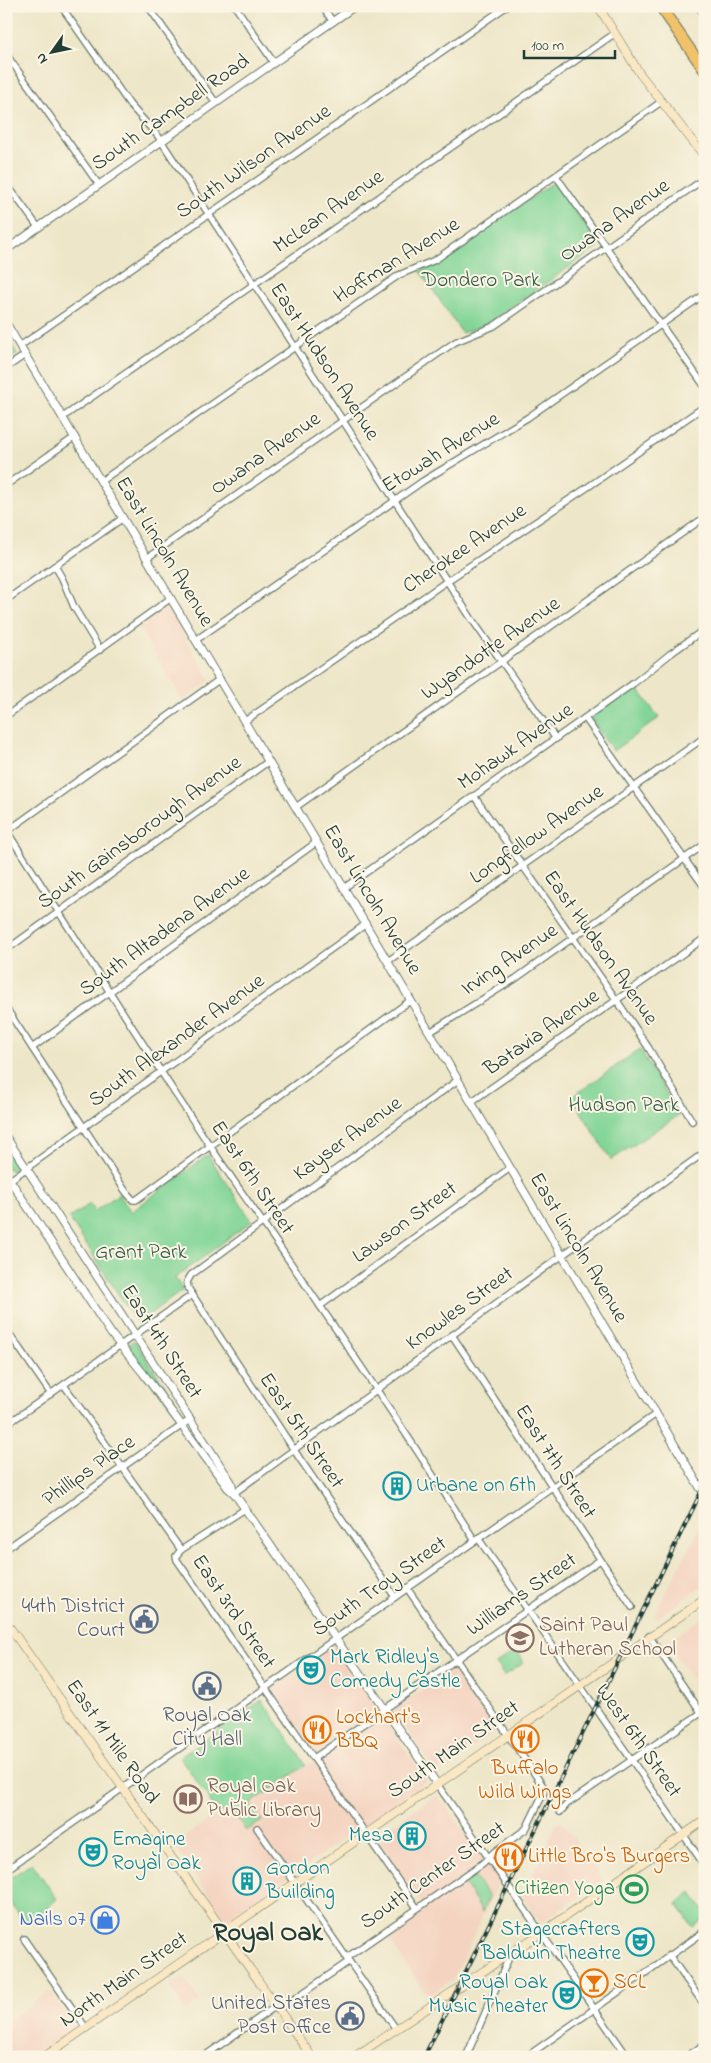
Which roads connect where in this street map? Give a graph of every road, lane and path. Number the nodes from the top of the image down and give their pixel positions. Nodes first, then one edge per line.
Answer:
1 (61, 6) edge
2 (148, 6) edge
3 (235, 6) edge
4 (322, 6) edge
5 (355, 6) edge
6 (507, 6) edge
7 (598, 6) edge
8 (660, 6) edge
9 (699, 6) edge
10 (705, 15) edge
11 (333, 22) junction
12 (614, 34) junction
13 (6, 54) edge
14 (274, 63) junction
15 (705, 71) edge
16 (661, 102) junction
17 (216, 104) junction
18 (161, 141) junction
19 (705, 158) edge
20 (556, 176) junction
21 (704, 179) edge
22 (6, 183) edge
23 (99, 184) junction
24 (208, 214) junction
25 (38, 228) junction
26 (606, 247) junction
27 (6, 250) edge
28 (254, 284) junction
29 (705, 294) edge
30 (6, 323) edge
31 (661, 324) junction
32 (20, 346) junction
33 (295, 347) junction
34 (25, 355) junction
35 (6, 368) edge
36 (705, 387) edge
37 (705, 406) edge
38 (63, 417) junction
39 (343, 420) junction
40 (75, 437) junction
41 (101, 481) junction
42 (6, 485) edge
43 (395, 500) junction
44 (705, 517) edge
45 (123, 518) junction
46 (147, 558) junction
47 (55, 566) junction
48 (446, 581) junction
49 (171, 598) junction
50 (6, 600) edge
51 (705, 629) edge
52 (196, 640) junction
53 (100, 650) junction
54 (502, 662) junction
55 (220, 679) junction
56 (6, 716) edge
57 (585, 718) junction
58 (245, 721) junction
59 (705, 737) edge
60 (556, 739) junction
61 (269, 761) junction
62 (634, 787) junction
63 (474, 796) junction
64 (296, 807) junction
65 (7, 831) edge
66 (317, 842) junction
67 (705, 844) edge
68 (684, 859) junction
69 (523, 865) junction
70 (344, 888) junction
71 (705, 888) edge
72 (59, 912) junction
73 (366, 924) junction
74 (573, 938) junction
75 (705, 938) edge
76 (6, 950) edge
77 (388, 961) junction
78 (110, 992) junction
79 (411, 1000) junction
80 (617, 1000) junction
81 (6, 1008) edge
82 (430, 1032) junction
83 (32, 1048) junction
84 (162, 1072) junction
85 (458, 1080) junction
86 (471, 1102) junction
87 (692, 1122) dead end
88 (84, 1128) junction
89 (6, 1137) edge
90 (211, 1146) junction
91 (705, 1152) edge
92 (27, 1168) junction
93 (510, 1168) junction
94 (8, 1179) edge
95 (262, 1222) junction
96 (562, 1255) junction
97 (187, 1280) joint
98 (192, 1294) junction
99 (320, 1306) junction
100 (6, 1329) edge
101 (135, 1335) junction
102 (452, 1335) junction
103 (120, 1346) junction
104 (64, 1385) junction
105 (378, 1389) junction
106 (51, 1394) junction
107 (656, 1414) junction
108 (191, 1419) junction
109 (6, 1425) edge
110 (182, 1426) junction
111 (294, 1450) junction
112 (123, 1467) junction
113 (551, 1487) junction
114 (234, 1493) junction
115 (705, 1496) edge
116 (245, 1509) junction
117 (477, 1540) junction
118 (6, 1549) edge
119 (182, 1550) junction
120 (600, 1560) junction
121 (407, 1588) junction
122 (395, 1597) junction
123 (705, 1598) edge
124 (632, 1607) dead end
125 (528, 1610) junction
126 (6, 1622) edge
127 (649, 1636) junction
128 (336, 1638) junction
129 (457, 1660) junction
130 (579, 1684) junction
131 (265, 1688) junction
132 (386, 1709) junction
133 (703, 1716) edge
134 (508, 1734) junction
135 (314, 1758) junction
136 (632, 1760) junction
137 (437, 1784) junction
138 (123, 1788) junction
139 (560, 1812) dead end
140 (705, 1820) edge
141 (257, 1828) dead end
142 (366, 1833) junction
143 (683, 1835) junction
144 (489, 1858) junction
145 (705, 1866) edge
146 (6, 1870) edge
147 (295, 1883) junction
148 (417, 1908) junction
149 (223, 1931) junction
150 (705, 1931) edge
151 (541, 1932) junction
152 (24, 1939) dead end
153 (511, 1952) junction
154 (669, 1955) junction
155 (347, 1960) junction
156 (705, 2006) edge
157 (277, 2008) junction
158 (594, 2008) junction
159 (86, 2028) junction
160 (396, 2029) junction
161 (705, 2044) edge
162 (44, 2057) edge
163 (203, 2057) edge
164 (312, 2057) edge
165 (354, 2057) edge
166 (466, 2057) edge
167 (526, 2057) edge
168 (628, 2057) edge
169 (686, 2057) edge

1 - 18 street, East Hudson Avenue
2 - 17 street
3 - 14 street
4 - 11 street
5 - 11 street, South Campbell Road
6 - 24 street, South Wilson Avenue
7 - 12 main road
8 - 15 highway
9 - 10 main road
11 - 14 street, South Campbell Road
12 - 16 main road
12 - 28 street, McLean Avenue
13 - 23 street
14 - 17 street, South Campbell Road
16 - 19 main road
16 - 20 street, Hoffman Avenue
17 - 18 street, South Campbell Road
18 - 23 street, South Campbell Road
18 - 24 street, East Hudson Avenue
20 - 26 street
20 - 33 street, Hoffman Avenue
21 - 26 street, Owana Avenue
22 - 25 street
23 - 25 street, South Campbell Road
24 - 28 street, East Hudson Avenue
24 - 32 street, South Wilson Avenue
25 - 27 street, South Campbell Road
26 - 31 street
26 - 39 street, Owana Avenue
28 - 33 street, East Hudson Avenue
28 - 38 street, McLean Avenue
29 - 31 street, Etowah Avenue
30 - 32 street, East Lincoln Avenue
31 - 36 street
31 - 43 street, Etowah Avenue
32 - 34 street, East Lincoln Avenue
33 - 39 street, East Hudson Avenue
33 - 41 street, Hoffman Avenue
34 - 35 street
34 - 38 street, East Lincoln Avenue
37 - 48 street, Cherokee Avenue
38 - 40 street, East Lincoln Avenue
39 - 43 street, East Hudson Avenue
39 - 46 street, Owana Avenue
40 - 41 street, East Lincoln Avenue
40 - 42 street
41 - 45 street, East Lincoln Avenue
43 - 48 street, East Hudson Avenue
43 - 52 street, Etowah Avenue
44 - 54 street, Wyandotte Avenue
45 - 46 street, East Lincoln Avenue
45 - 47 street
46 - 49 street, East Lincoln Avenue
47 - 50 street
47 - 53 street
48 - 54 street, East Hudson Avenue
48 - 58 street, Cherokee Avenue
49 - 52 street, East Lincoln Avenue
49 - 53 street
51 - 57 street, Mohawk Avenue
52 - 55 street, East Lincoln Avenue
53 - 56 street
54 - 60 street, East Hudson Avenue
54 - 64 street, Wyandotte Avenue
55 - 58 street, East Lincoln Avenue
55 - 65 street
57 - 60 street, Mohawk Avenue
57 - 62 street
58 - 61 street, East Lincoln Avenue
59 - 62 street, Longfellow Avenue
60 - 63 street, Mohawk Avenue
61 - 64 street, East Lincoln Avenue
61 - 72 street, South Gainsborough Avenue
62 - 68 street
62 - 69 street, Longfellow Avenue
63 - 69 street, East Hudson Avenue
63 - 70 street, Mohawk Avenue
64 - 66 street, East Lincoln Avenue
65 - 72 street, East 6th Street
66 - 70 street, East Lincoln Avenue
66 - 78 street, South Altadena Avenue
67 - 68 street, Irving Avenue
68 - 71 street
68 - 74 street, Irving Avenue
69 - 74 street, East Hudson Avenue
69 - 77 street, Longfellow Avenue
70 - 73 street, East Lincoln Avenue
72 - 76 street, South Gainsborough Avenue
72 - 78 street, East 6th Street
73 - 77 street, East Lincoln Avenue
73 - 84 street, South Alexander Avenue
74 - 80 street, East Hudson Avenue
74 - 82 street, Irving Avenue
75 - 80 street, Batavia Avenue
77 - 79 street, East Lincoln Avenue
78 - 83 street, South Altadena Avenue
78 - 84 street, East 6th Street
79 - 82 street, East Lincoln Avenue
79 - 90 street
80 - 86 street, Batavia Avenue
80 - 87 street, East Hudson Avenue
81 - 83 street
82 - 85 street, East Lincoln Avenue
83 - 88 street
84 - 88 street, South Alexander Avenue
84 - 90 street, East 6th Street
85 - 86 street, East Lincoln Avenue
85 - 95 street, Kayser Avenue
86 - 93 street, East Lincoln Avenue
88 - 90 street
88 - 92 street, South Alexander Avenue
89 - 92 street, East 4th Street
90 - 95 street, East 6th Street
91 - 96 street, Knowles Street
92 - 94 street, South Alexander Avenue
92 - 101 street, East 4th Street
93 - 96 street, East Lincoln Avenue
93 - 99 street, Lawson Street
94 - 103 street, East 4th Street
95 - 97 street, Kayser Avenue
95 - 99 street, East 6th Street
96 - 102 street, Knowles Street
96 - 107 street, East Lincoln Avenue
97 - 98 street, East 5th Street
98 - 101 street
98 - 111 street, East 5th Street
99 - 105 street, East 6th Street
100 - 106 street
101 - 103 street
101 - 108 street, East 4th Street
102 - 105 street, Knowles Street
102 - 113 street, East 7th Street
103 - 104 street
103 - 110 street, East 4th Street
104 - 106 street
104 - 112 street, East 3rd Street
105 - 111 street, Knowles Street
105 - 117 street, East 6th Street
106 - 109 street
107 - 113 street, South Troy Street
107 - 115 street, East Lincoln Avenue
108 - 110 street, Phillips Place
108 - 114 street, East 4th Street
110 - 112 street, Phillips Place
110 - 114 street, East 4th Street
111 - 114 street, Knowles Street
111 - 122 street, East 5th Street
112 - 118 street, Phillips Place
112 - 119 street, East 3rd Street
113 - 117 street, South Troy Street
113 - 120 street, East 7th Street
114 - 116 street, East 4th Street
116 - 119 street
116 - 128 street, East 4th Street
117 - 121 street, South Troy Street
117 - 125 street, East 6th Street
119 - 131 street, East 3rd Street
120 - 124 street, East 7th Street
120 - 125 street, Williams Street
121 - 122 street, South Troy Street
121 - 129 street
122 - 128 street, South Troy Street
123 - 127 main road, South Main Street
125 - 129 street, Williams Street
125 - 130 street, East 6th Street
126 - 138 main road, East 11 Mile Road
127 - 130 main road, South Main Street
127 - 133 street
128 - 131 street, South Troy Street
128 - 132 street, East 4th Street
129 - 132 street, Williams Street
129 - 134 street
130 - 134 main road, South Main Street
130 - 136 street, West 6th Street
131 - 135 street, East 3rd Street
131 - 138 street, South Troy Street
132 - 135 street, Williams Street
132 - 137 street, East 4th Street
133 - 136 street
134 - 137 main road, South Main Street
134 - 144 street, South Center Street
135 - 142 street, East 3rd Street
136 - 139 street
136 - 143 street, West 6th Street
137 - 142 main road, South Main Street
137 - 144 street
138 - 146 street, South Troy Street
138 - 149 main road, East 11 Mile Road
140 - 143 main road
141 - 147 street
142 - 147 main road, South Main Street
142 - 148 street, East 3rd Street
143 - 145 street, West 6th Street
143 - 151 main road
144 - 148 street, South Center Street
144 - 151 street
147 - 149 main road, South Main Street
147 - 155 street
148 - 155 street, South Center Street
149 - 157 main road, East 11 Mile Road
149 - 159 main road, North Main Street
150 - 154 street
151 - 153 main road
151 - 158 street
152 - 159 street
153 - 160 main road
153 - 166 street
154 - 156 street
154 - 158 street
155 - 157 street, South Center Street
155 - 160 street
157 - 163 street, South Center Street
157 - 164 main road, East 11 Mile Road
158 - 167 street
158 - 168 street
159 - 162 main road, North Main Street
160 - 165 main road
161 - 169 street

